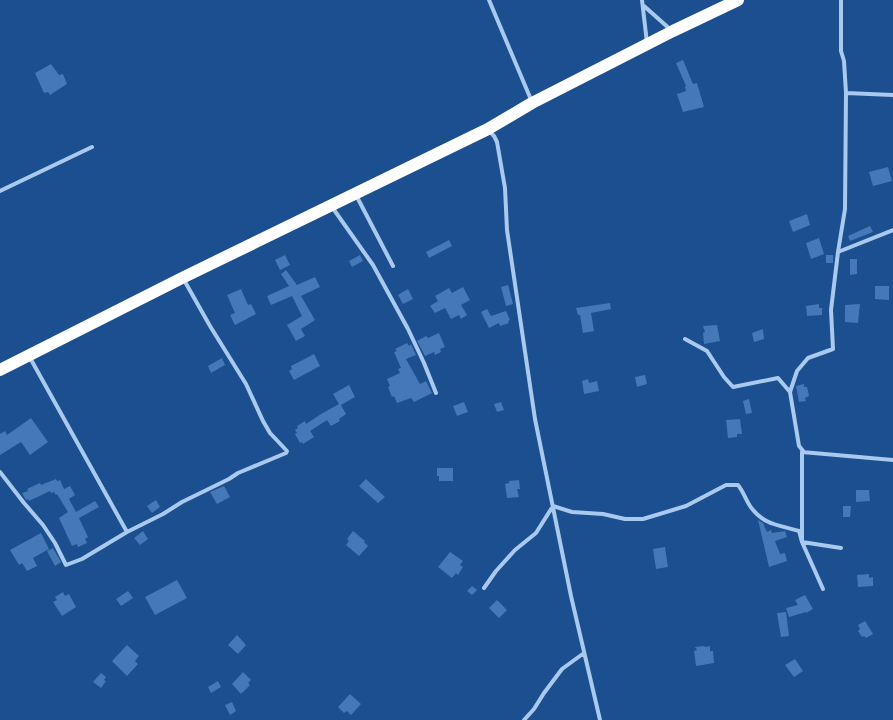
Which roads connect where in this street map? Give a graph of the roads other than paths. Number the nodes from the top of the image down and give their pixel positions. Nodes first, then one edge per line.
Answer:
1 (489, 0) edge
2 (642, 0) edge
3 (738, 0) edge
4 (841, 0) edge
5 (644, 6) junction
6 (673, 31) junction
7 (647, 44) junction
8 (846, 93) junction
9 (893, 95) edge
10 (532, 103) junction
11 (488, 129) junction
12 (92, 147) dead end
13 (0, 191) edge
14 (355, 194) junction
15 (331, 206) junction
16 (893, 230) edge
17 (838, 252) junction
18 (393, 266) dead end
19 (182, 278) junction
20 (685, 339) dead end
21 (29, 355) junction
22 (0, 370) edge
23 (436, 392) dead end
24 (790, 392) junction
25 (804, 452) junction
26 (893, 460) edge
27 (0, 472) edge
28 (553, 506) junction
29 (127, 532) junction
30 (802, 542) junction
31 (841, 548) dead end
32 (484, 588) dead end
33 (823, 589) dead end
34 (584, 653) junction
35 (524, 720) edge
36 (600, 720) edge

1 - 10 street
2 - 5 street
3 - 6 highway
4 - 8 street
5 - 6 street
5 - 7 street
6 - 7 highway
7 - 10 highway
8 - 9 street
8 - 17 street
10 - 11 highway
11 - 14 highway
11 - 28 street
12 - 13 street
14 - 15 highway
14 - 18 street
15 - 19 highway
15 - 23 street
16 - 17 street
17 - 24 street
19 - 21 highway
19 - 29 street
20 - 24 street
21 - 22 highway
21 - 29 street
24 - 25 street
25 - 26 street
25 - 30 street
27 - 29 street
28 - 30 street
28 - 32 street
28 - 34 street
30 - 31 street
30 - 33 street
34 - 35 street
34 - 36 street

